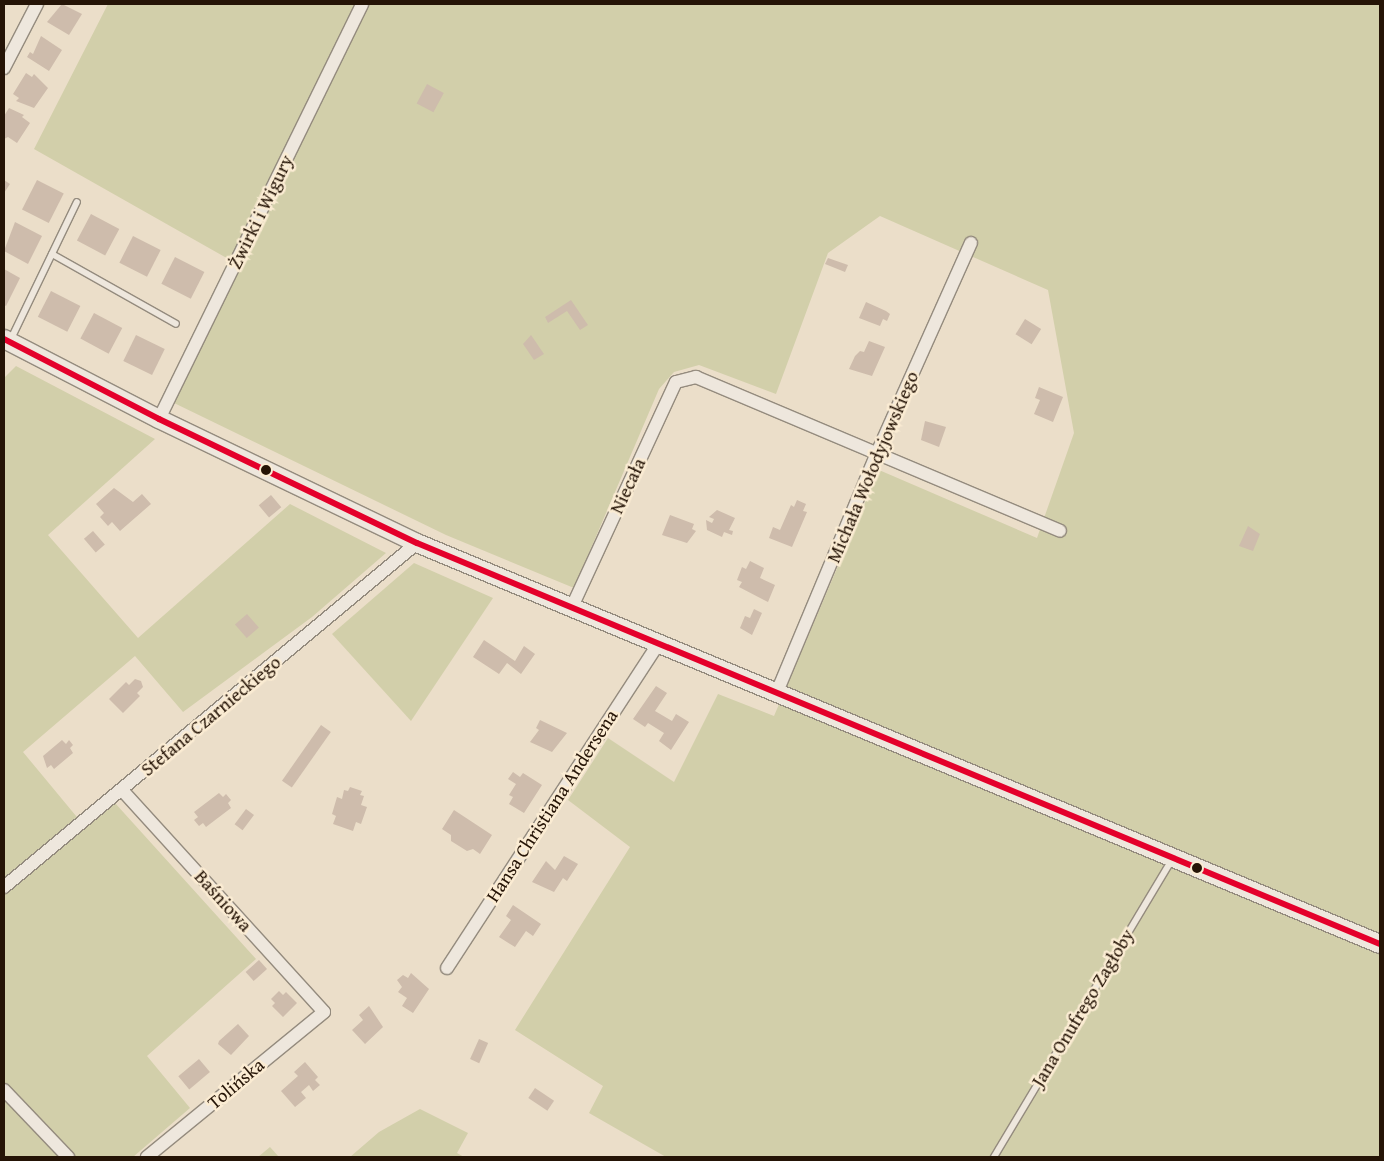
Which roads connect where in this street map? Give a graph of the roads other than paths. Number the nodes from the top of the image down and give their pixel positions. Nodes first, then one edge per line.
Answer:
1 (37, 4) edge
2 (362, 4) edge
3 (4, 68) edge
4 (76, 202) dead end
5 (971, 243) dead end
6 (52, 254) junction
7 (176, 324) dead end
8 (7, 340) edge
9 (159, 419) junction
10 (877, 453) junction
11 (1060, 531) dead end
12 (418, 543) junction
13 (571, 609) junction
14 (658, 644) junction
15 (778, 692) junction
16 (122, 790) junction
17 (1172, 860) junction
18 (4, 887) edge
19 (1380, 944) edge
20 (447, 968) dead end
21 (324, 1012) joint
22 (4, 1090) edge
23 (68, 1157) edge
24 (148, 1157) edge
25 (994, 1157) edge

1 - 3 street
2 - 9 street, Żwirki i Wigury
4 - 6 lane
5 - 10 street, Michała Wołodyjowskiego
6 - 7 lane
6 - 8 lane
8 - 9 street
9 - 12 street
10 - 11 street
10 - 13 street, Niecała
10 - 15 street, Michała Wołodyjowskiego
12 - 13 street
12 - 16 street, Stefana Czarnieckiego
13 - 14 street
14 - 15 street
14 - 20 street, Hansa Christiana Andersena
15 - 17 street
16 - 18 street, Stefana Czarnieckiego
16 - 21 street, Baśniowa
17 - 19 street
17 - 25 lane, Jana Onufrego Zagłoby
21 - 24 street, Tolińska
22 - 23 street

